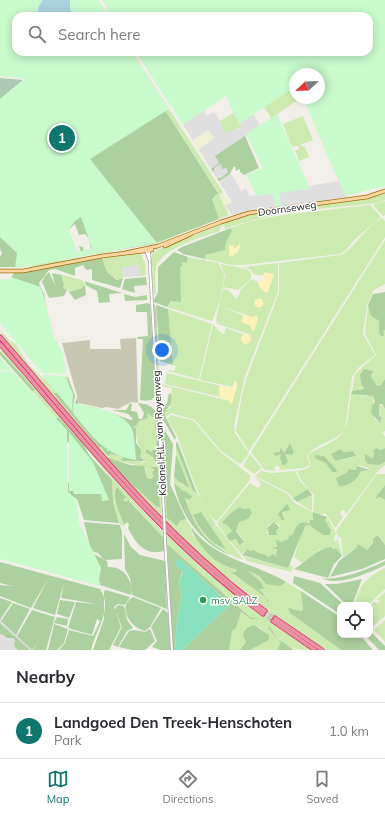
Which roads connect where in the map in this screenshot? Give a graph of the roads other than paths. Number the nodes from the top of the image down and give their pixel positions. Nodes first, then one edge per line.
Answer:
1 (385, 191) edge
2 (148, 250) junction
3 (0, 270) edge
4 (0, 336) edge
5 (0, 344) edge
6 (172, 650) edge
7 (315, 650) edge
8 (322, 650) edge

1 - 2 main road, Doornseweg
2 - 3 main road, Doornseweg
2 - 6 street, Kolonel H.L. van Royenweg, bridge
4 - 5 highway
7 - 8 highway

